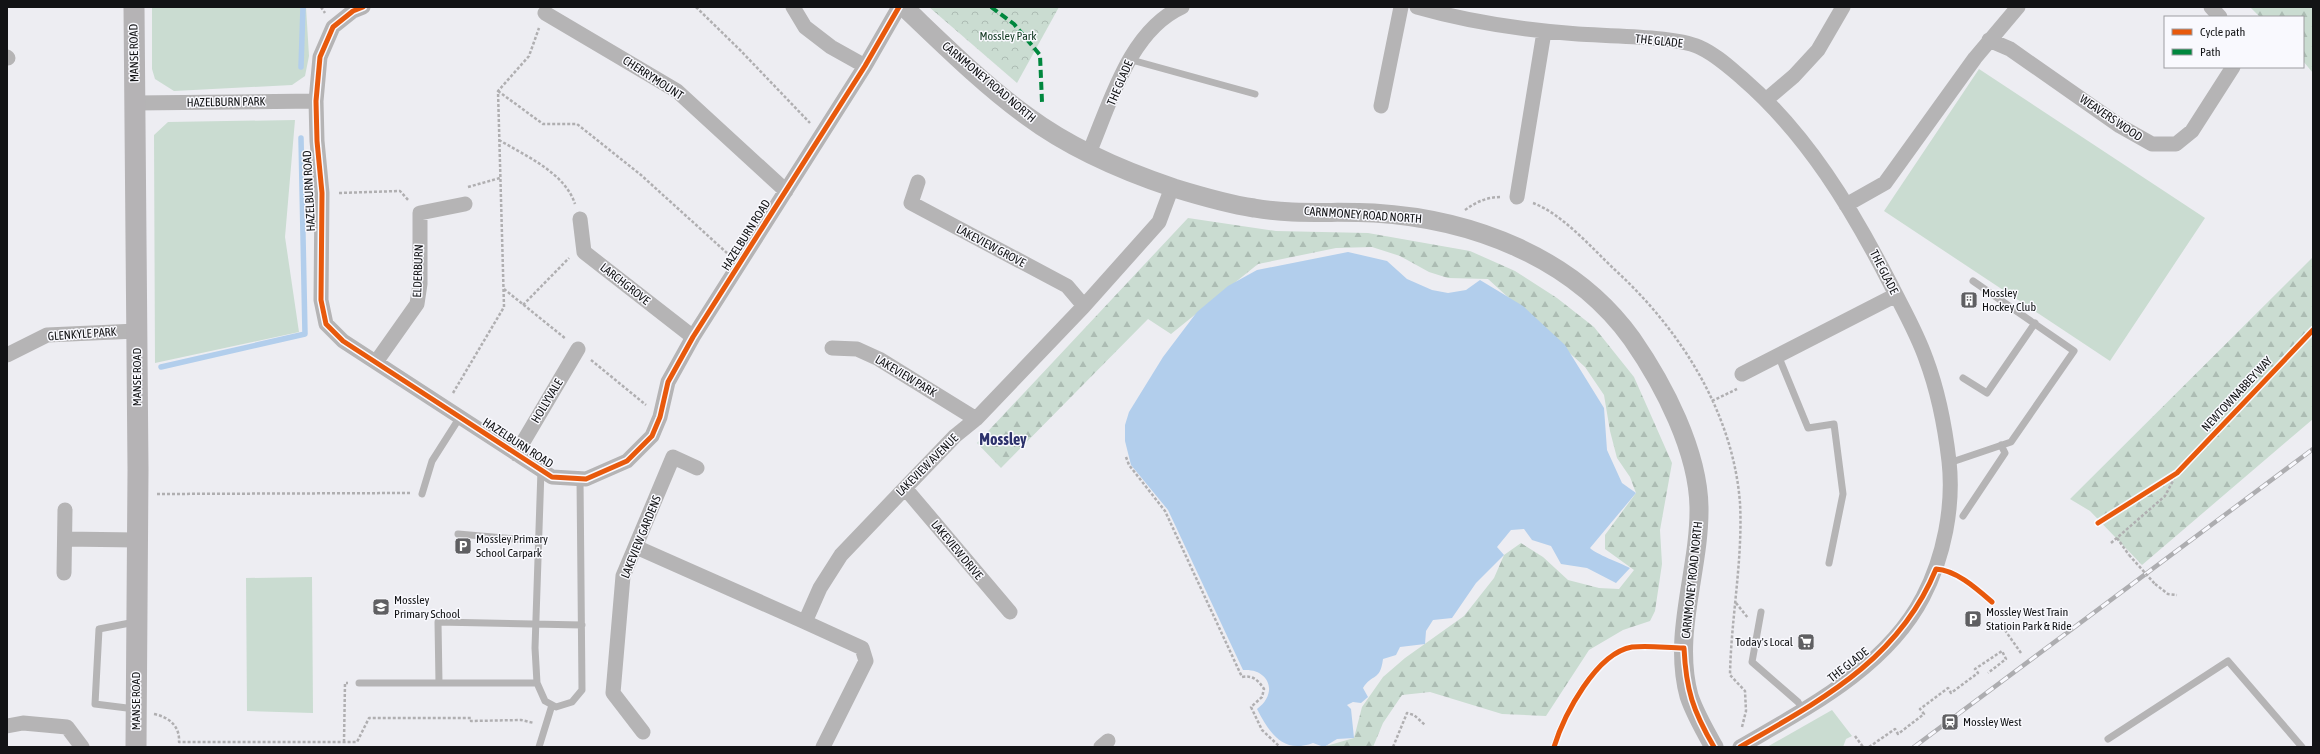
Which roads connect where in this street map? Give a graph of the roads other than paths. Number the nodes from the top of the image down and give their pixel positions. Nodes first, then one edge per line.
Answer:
1 (134, 7) edge
2 (363, 7) edge
3 (793, 7) edge
4 (899, 7) edge
5 (904, 7) edge
6 (1182, 7) edge
7 (1401, 7) edge
8 (1417, 7) edge
9 (1843, 7) edge
10 (2018, 7) edge
11 (2211, 7) edge
12 (545, 13) road end
13 (2219, 16) edge
14 (1544, 32) junction
15 (1989, 40) junction
16 (1128, 60) junction
17 (865, 66) junction
18 (2233, 68) edge
19 (1255, 94) dead end
20 (1766, 99) junction
21 (316, 101) junction
22 (135, 103) junction
23 (1381, 106) dead end
24 (1089, 153) junction
25 (918, 182) dead end
26 (1172, 187) junction
27 (786, 191) junction
28 (1517, 197) dead end
29 (465, 204) road end
30 (1846, 205) junction
31 (580, 219) road end
32 (1973, 281) dead end
33 (1896, 295) junction
34 (1084, 306) junction
35 (2035, 323) junction
36 (137, 331) junction
37 (693, 337) junction
38 (832, 348) dead end
39 (578, 349) dead end
40 (7, 355) edge
41 (1778, 355) junction
42 (376, 362) junction
43 (1742, 374) dead end
44 (1963, 378) dead end
45 (460, 417) junction
46 (976, 419) junction
47 (2001, 445) junction
48 (516, 454) junction
49 (1949, 463) junction
50 (698, 468) dead end
51 (541, 470) junction
52 (580, 478) junction
53 (905, 488) junction
54 (422, 494) road end
55 (65, 510) dead end
56 (1963, 516) dead end
57 (458, 534) dead end
58 (65, 539) junction
59 (137, 540) junction
60 (538, 541) junction
61 (636, 546) junction
62 (1829, 563) dead end
63 (1936, 569) junction
64 (64, 573) dead end
65 (1992, 602) dead end
66 (1010, 612) dead end
67 (1761, 612) dead end
68 (137, 621) junction
69 (805, 622) junction
70 (536, 623) junction
71 (582, 625) junction
72 (1684, 648) junction
73 (359, 683) road end
74 (439, 683) junction
75 (537, 683) junction
76 (552, 705) junction
77 (136, 709) junction
78 (1804, 710) junction
79 (7, 726) edge
80 (643, 732) dead end
81 (2108, 739) dead end
82 (826, 746) edge
83 (82, 747) edge
84 (136, 747) edge
85 (539, 747) edge
86 (1554, 747) edge
87 (1714, 747) edge
88 (1740, 747) edge
89 (2302, 747) edge

1 - 22 main road, MANSE ROAD
2 - 21 street, HAZELBURN ROAD
3 - 17 street
4 - 17 street, HAZELBURN ROAD
5 - 24 street, CARNMONEY ROAD NORTH
6 - 16 street, THE GLADE
7 - 23 street
8 - 14 street, THE GLADE
9 - 20 street
10 - 15 street
11 - 13 street
12 - 27 street, CHERRYMOUNT
14 - 20 street, THE GLADE
14 - 28 street
15 - 18 street, WEAVERS WOOD
15 - 30 street
16 - 19 lane
16 - 24 street, THE GLADE
17 - 27 street, HAZELBURN ROAD
20 - 30 street, THE GLADE
21 - 22 street, HAZELBURN PARK
21 - 42 street, HAZELBURN ROAD
22 - 36 main road, MANSE ROAD
24 - 26 street, CARNMONEY ROAD NORTH
25 - 34 street, LAKEVIEW GROVE
26 - 34 street, LAKEVIEW AVENUE
26 - 72 street, CARNMONEY ROAD NORTH
27 - 37 street, HAZELBURN ROAD
29 - 42 street, ELDERBURN
30 - 33 street, THE GLADE
31 - 37 street, LARCHGROVE
32 - 35 lane
33 - 41 street
33 - 49 street, THE GLADE
34 - 46 street, LAKEVIEW AVENUE
35 - 44 lane
35 - 47 lane
36 - 40 street, GLENKYLE PARK
36 - 59 main road, MANSE ROAD
37 - 52 street, HAZELBURN ROAD
38 - 46 street, LAKEVIEW PARK
39 - 48 street, HOLLYVALE
41 - 43 street
41 - 62 lane
42 - 45 street, HAZELBURN ROAD
45 - 48 street, HAZELBURN ROAD
45 - 54 lane
46 - 53 street, LAKEVIEW AVENUE
47 - 49 lane
47 - 56 lane
48 - 51 street, HAZELBURN ROAD
49 - 63 street, THE GLADE
50 - 61 street, LAKEVIEW GARDENS
51 - 52 street, HAZELBURN ROAD
51 - 60 lane
52 - 71 lane
53 - 66 street, LAKEVIEW DRIVE
53 - 69 street, LAKEVIEW AVENUE
55 - 58 street
57 - 60 lane
58 - 59 street
58 - 64 street
59 - 68 main road, MANSE ROAD
60 - 70 lane
61 - 69 street
61 - 80 street, LAKEVIEW GARDENS
63 - 65 lane
63 - 78 street, THE GLADE
67 - 78 lane
68 - 77 main road, MANSE ROAD
68 - 77 lane
69 - 82 street
70 - 71 lane
70 - 74 lane
70 - 75 lane
71 - 76 lane
72 - 86 lane
72 - 87 street, CARNMONEY ROAD NORTH
73 - 74 lane
74 - 75 lane
75 - 76 lane
76 - 85 lane
77 - 84 main road, MANSE ROAD
78 - 88 street, THE GLADE
79 - 83 street
81 - 89 lane

